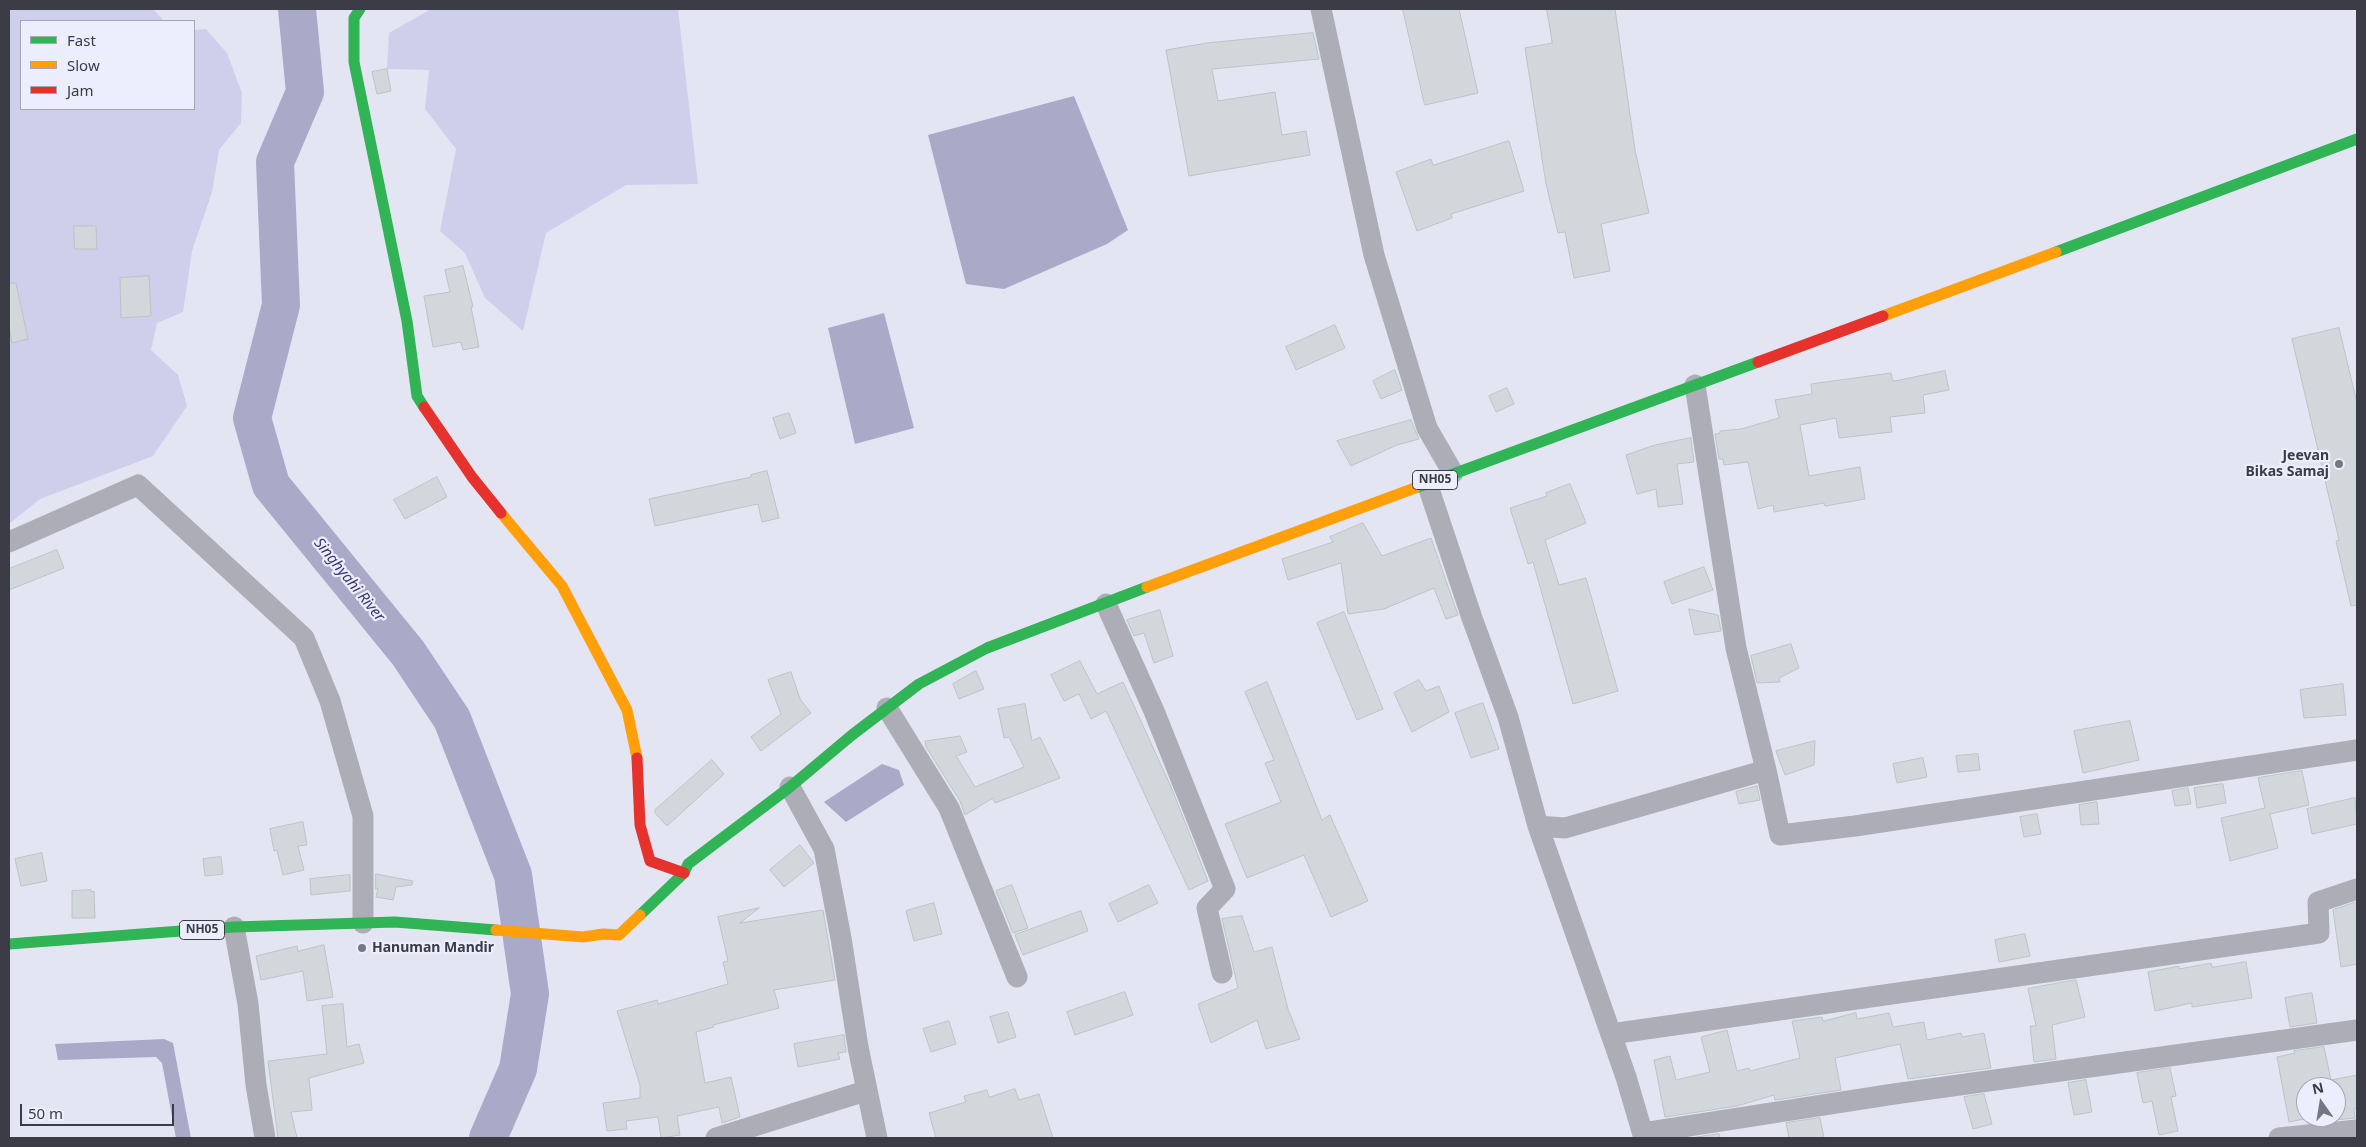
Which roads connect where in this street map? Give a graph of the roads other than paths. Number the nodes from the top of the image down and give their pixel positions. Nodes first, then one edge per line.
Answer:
1 (360, 9) edge
2 (1321, 9) edge
3 (2357, 139) edge
4 (1695, 385) junction
5 (1453, 473) junction
6 (1427, 483) junction
7 (9, 542) edge
8 (1106, 604) junction
9 (887, 708) junction
10 (2357, 750) edge
11 (1766, 770) junction
12 (790, 787) junction
13 (1538, 826) junction
14 (684, 873) junction
15 (2357, 889) edge
16 (363, 923) junction
17 (234, 927) junction
18 (9, 944) edge
19 (1222, 973) dead end
20 (1017, 978) dead end
21 (2357, 1030) edge
22 (1611, 1034) junction
23 (868, 1095) junction
24 (2357, 1130) edge
25 (1643, 1136) edge
26 (265, 1138) edge
27 (716, 1138) edge
28 (877, 1138) edge
29 (2279, 1138) edge

1 - 14 main road
2 - 5 street
3 - 4 main road, NH05
4 - 5 main road, NH05
4 - 11 street
5 - 6 main road, NH05
6 - 8 main road, NH05
6 - 13 street
7 - 16 street
8 - 9 main road, NH05
8 - 19 street
9 - 12 main road, NH05
9 - 20 street
10 - 11 street
11 - 13 street
12 - 14 main road, NH05
12 - 23 street
13 - 22 street
14 - 16 main road, NH05
15 - 22 street
16 - 17 main road, NH05
17 - 18 main road, NH05
17 - 26 street
21 - 25 street
22 - 25 street
23 - 27 street
23 - 28 street
24 - 29 street

